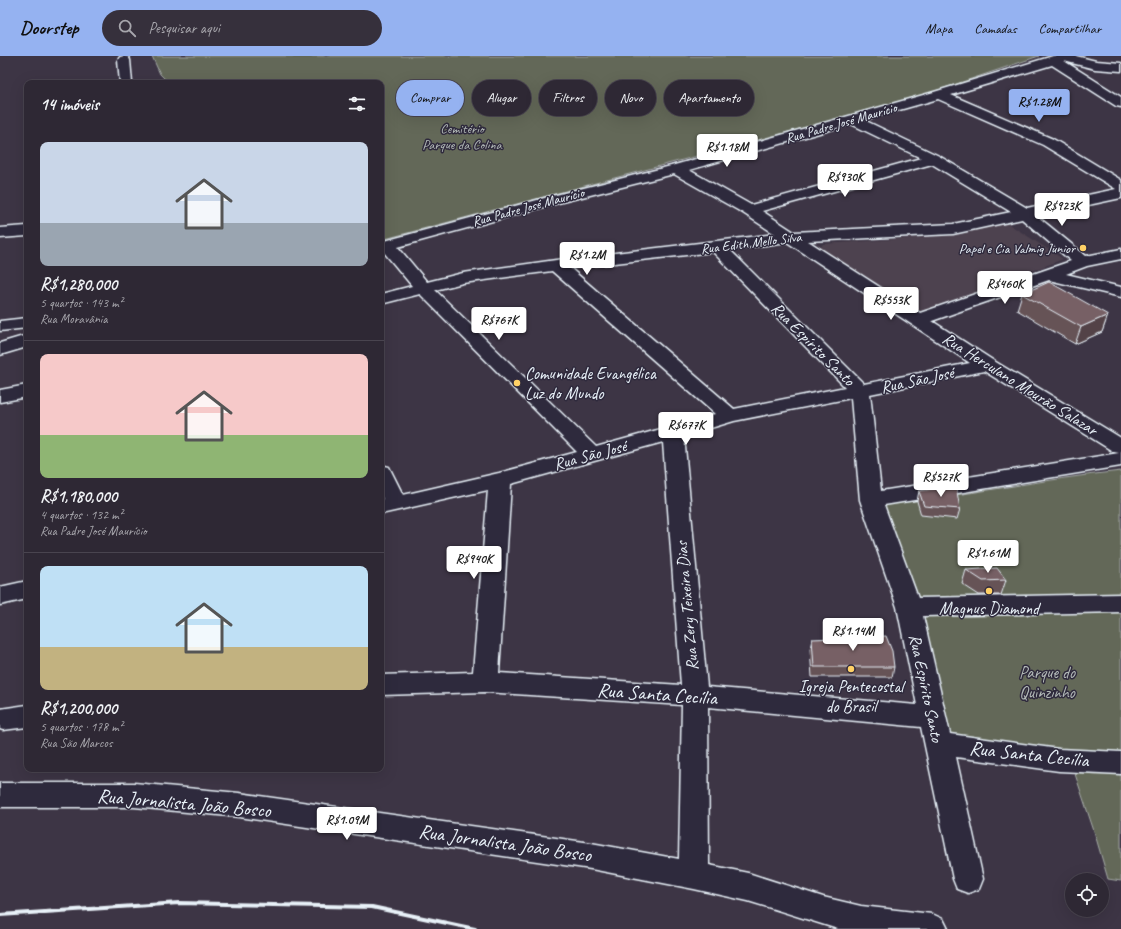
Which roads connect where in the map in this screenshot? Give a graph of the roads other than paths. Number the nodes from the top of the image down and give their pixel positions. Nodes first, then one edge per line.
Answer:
1 (1062, 57) edge
2 (124, 60) dead end
3 (1121, 67) edge
4 (126, 80) edge
5 (939, 95) junction
6 (1121, 103) edge
7 (851, 119) junction
8 (934, 159) junction
9 (676, 169) junction
10 (1121, 186) edge
11 (1121, 193) edge
12 (749, 210) junction
13 (1024, 213) junction
14 (24, 231) edge
15 (0, 234) edge
16 (789, 237) junction
17 (384, 246) edge
18 (718, 247) junction
19 (1121, 254) edge
20 (1083, 262) junction
21 (556, 265) junction
22 (1046, 274) junction
23 (422, 288) junction
24 (1121, 292) edge
25 (384, 298) edge
26 (918, 320) junction
27 (24, 323) edge
28 (0, 326) edge
29 (24, 342) edge
30 (0, 349) edge
31 (987, 365) junction
32 (860, 391) junction
33 (24, 392) edge
34 (0, 396) edge
35 (730, 416) junction
36 (673, 433) junction
37 (1121, 447) edge
38 (592, 454) junction
39 (1121, 459) edge
40 (500, 480) junction
41 (384, 484) edge
42 (871, 500) junction
43 (389, 505) edge
44 (24, 591) edge
45 (0, 596) edge
46 (1121, 603) edge
47 (909, 607) junction
48 (484, 682) junction
49 (384, 685) edge
50 (695, 696) junction
51 (932, 717) junction
52 (938, 744) junction
53 (1121, 763) edge
54 (0, 795) edge
55 (694, 875) junction
56 (968, 879) dead end
57 (932, 929) edge

1 - 3 street
1 - 5 street, Rua Padre José Maurício
1 - 6 street
2 - 4 street
5 - 7 street, Rua Padre José Maurício
5 - 10 street
7 - 8 street
7 - 9 street, Rua Padre José Maurício
8 - 12 street
8 - 13 street
9 - 12 street, Rua Herculano Mourão Salazar
9 - 17 street, Rua Padre José Maurício
11 - 13 street, Rua Edith Mello Silva
12 - 16 street, Rua Herculano Mourão Salazar
13 - 16 street, Rua Edith Mello Silva
13 - 20 street
14 - 15 street
16 - 18 street, Rua Edith Mello Silva
16 - 26 street, Rua Herculano Mourão Salazar
17 - 23 street
18 - 21 street, Rua Edith Mello Silva
18 - 32 street, Rua Espírito Santo
19 - 20 street
20 - 22 street
21 - 23 street, Rua Edith Mello Silva
21 - 35 street
22 - 24 street
22 - 26 street
23 - 25 street, Rua Edith Mello Silva
23 - 38 street
26 - 31 street, Rua Herculano Mourão Salazar
27 - 28 street
29 - 30 street
31 - 32 street, Rua São José
31 - 37 street, Rua Herculano Mourão Salazar
32 - 35 street, Rua São José
32 - 42 street, Rua Espírito Santo
33 - 34 street
35 - 36 street, Rua São José
36 - 38 street, Rua São José
36 - 50 street, Rua Zery Teixeira Dias
38 - 40 street, Rua São José
39 - 42 street
40 - 43 street, Rua São José
40 - 48 street
41 - 43 street
42 - 47 street, Rua Espírito Santo
44 - 45 street
46 - 47 street
47 - 51 street, Rua Espírito Santo
48 - 49 street, Rua Santa Cecília
48 - 50 street, Rua Santa Cecília
50 - 51 street, Rua Santa Cecília
50 - 55 street, Rua Zery Teixeira Dias
51 - 52 street, Rua Espírito Santo
52 - 53 street, Rua Santa Cecília
52 - 56 street, Rua Espírito Santo
54 - 55 street, Rua Jornalista João Bosco
55 - 57 street, Rua Jornalista João Bosco

